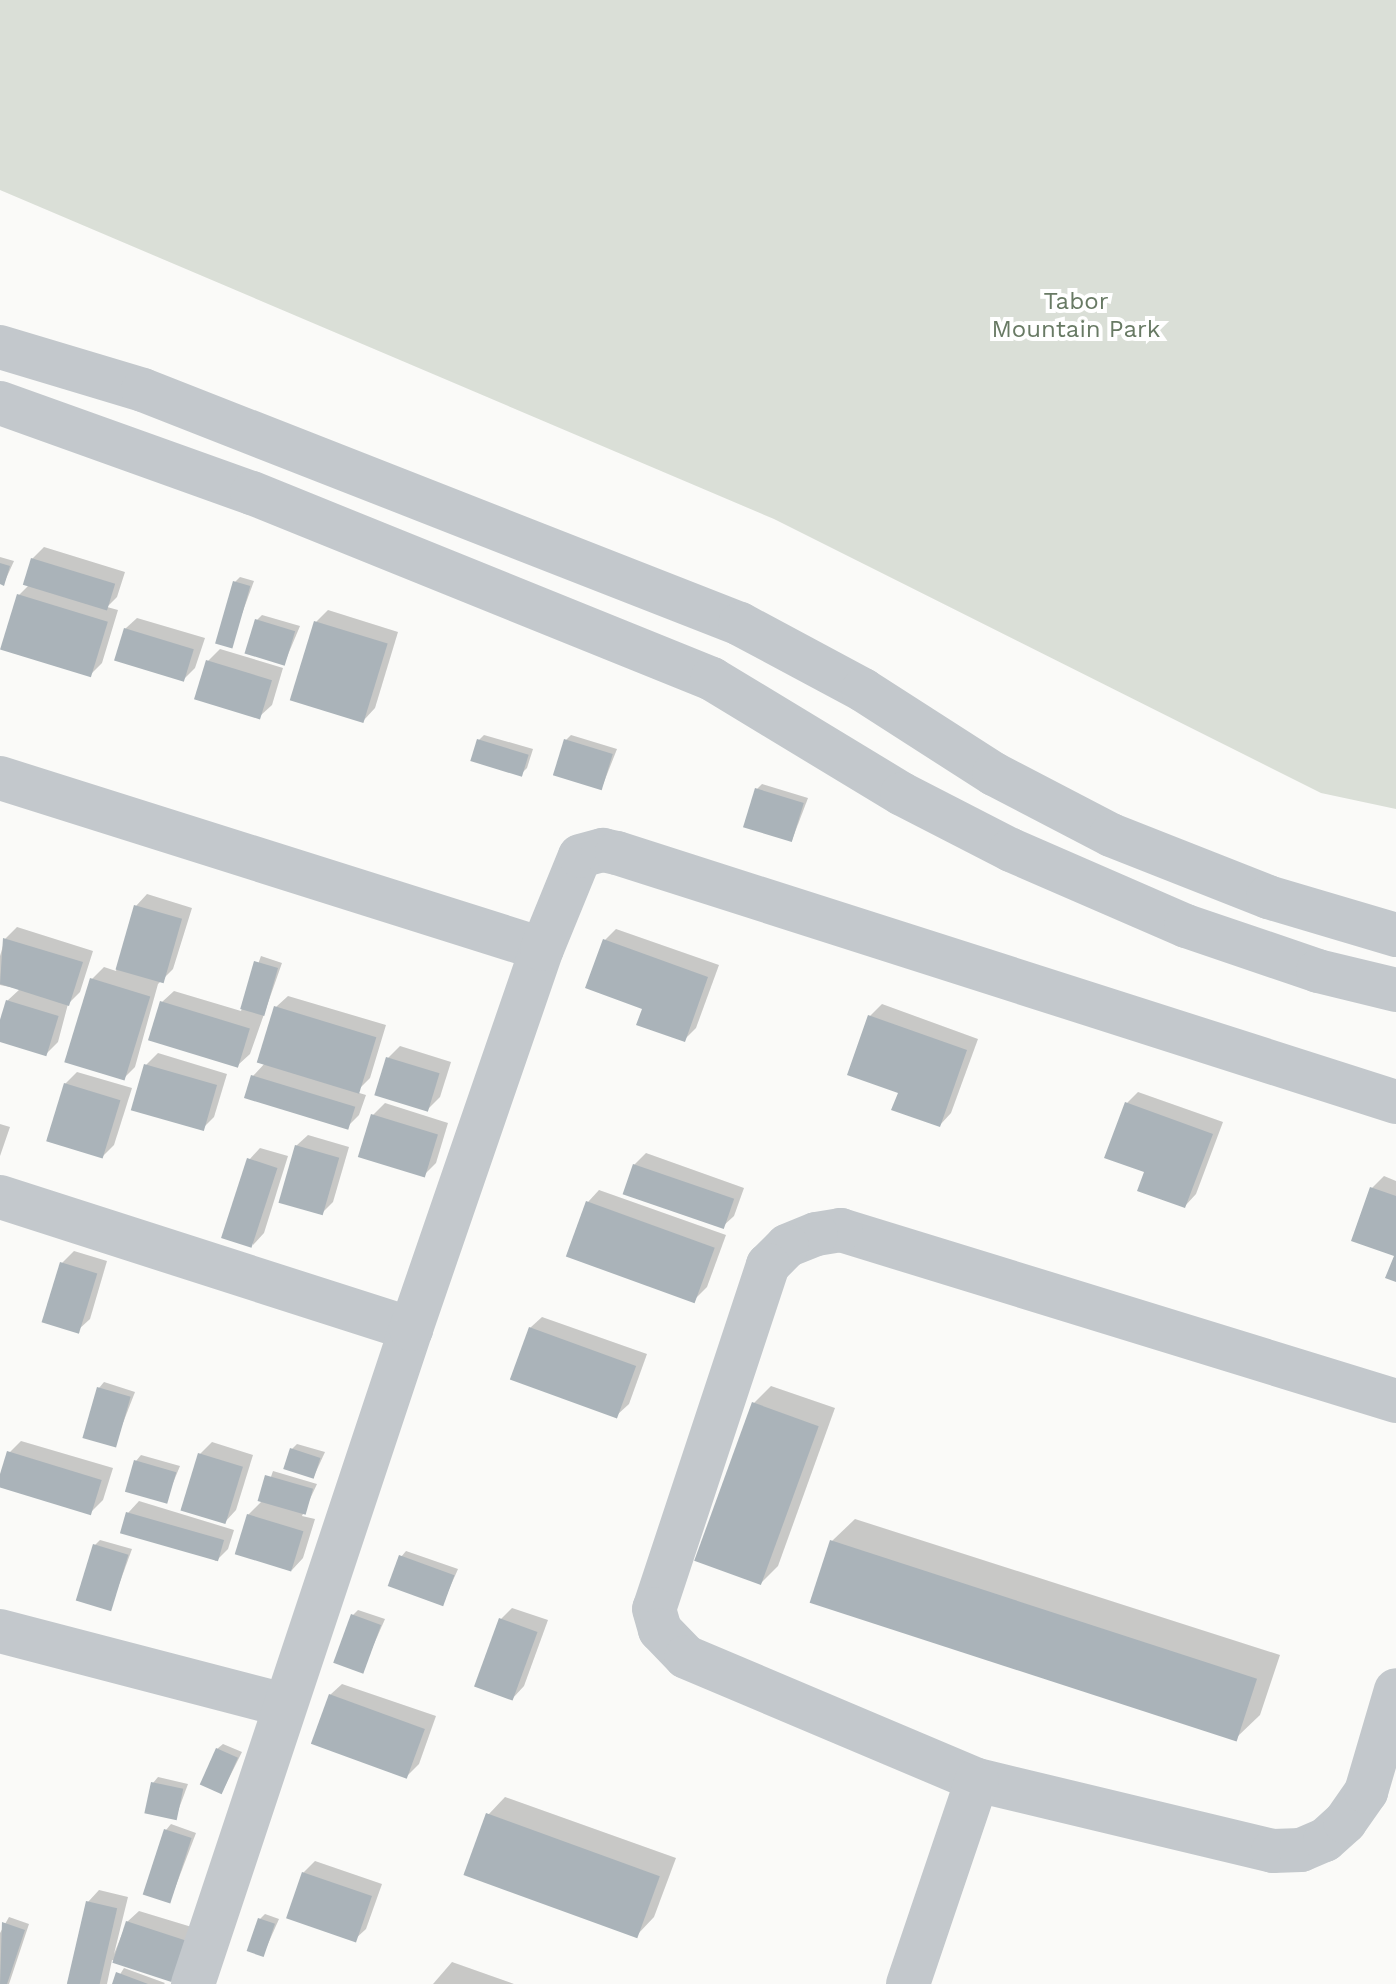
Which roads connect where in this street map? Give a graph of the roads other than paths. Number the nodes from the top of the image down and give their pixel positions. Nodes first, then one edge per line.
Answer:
1 (0, 347) edge
2 (0, 403) edge
3 (0, 778) edge
4 (1396, 935) edge
5 (542, 949) junction
6 (1396, 990) edge
7 (1396, 1102) edge
8 (0, 1197) edge
9 (411, 1329) junction
10 (1396, 1401) edge
11 (0, 1631) edge
12 (1396, 1690) edge
13 (284, 1705) junction
14 (977, 1780) junction
15 (193, 1984) edge
16 (908, 1984) edge

1 - 4 street
2 - 6 street
3 - 5 street
5 - 7 street
5 - 9 street
8 - 9 street
9 - 13 street
10 - 14 street
11 - 13 street
12 - 14 street
13 - 15 street
14 - 16 street

